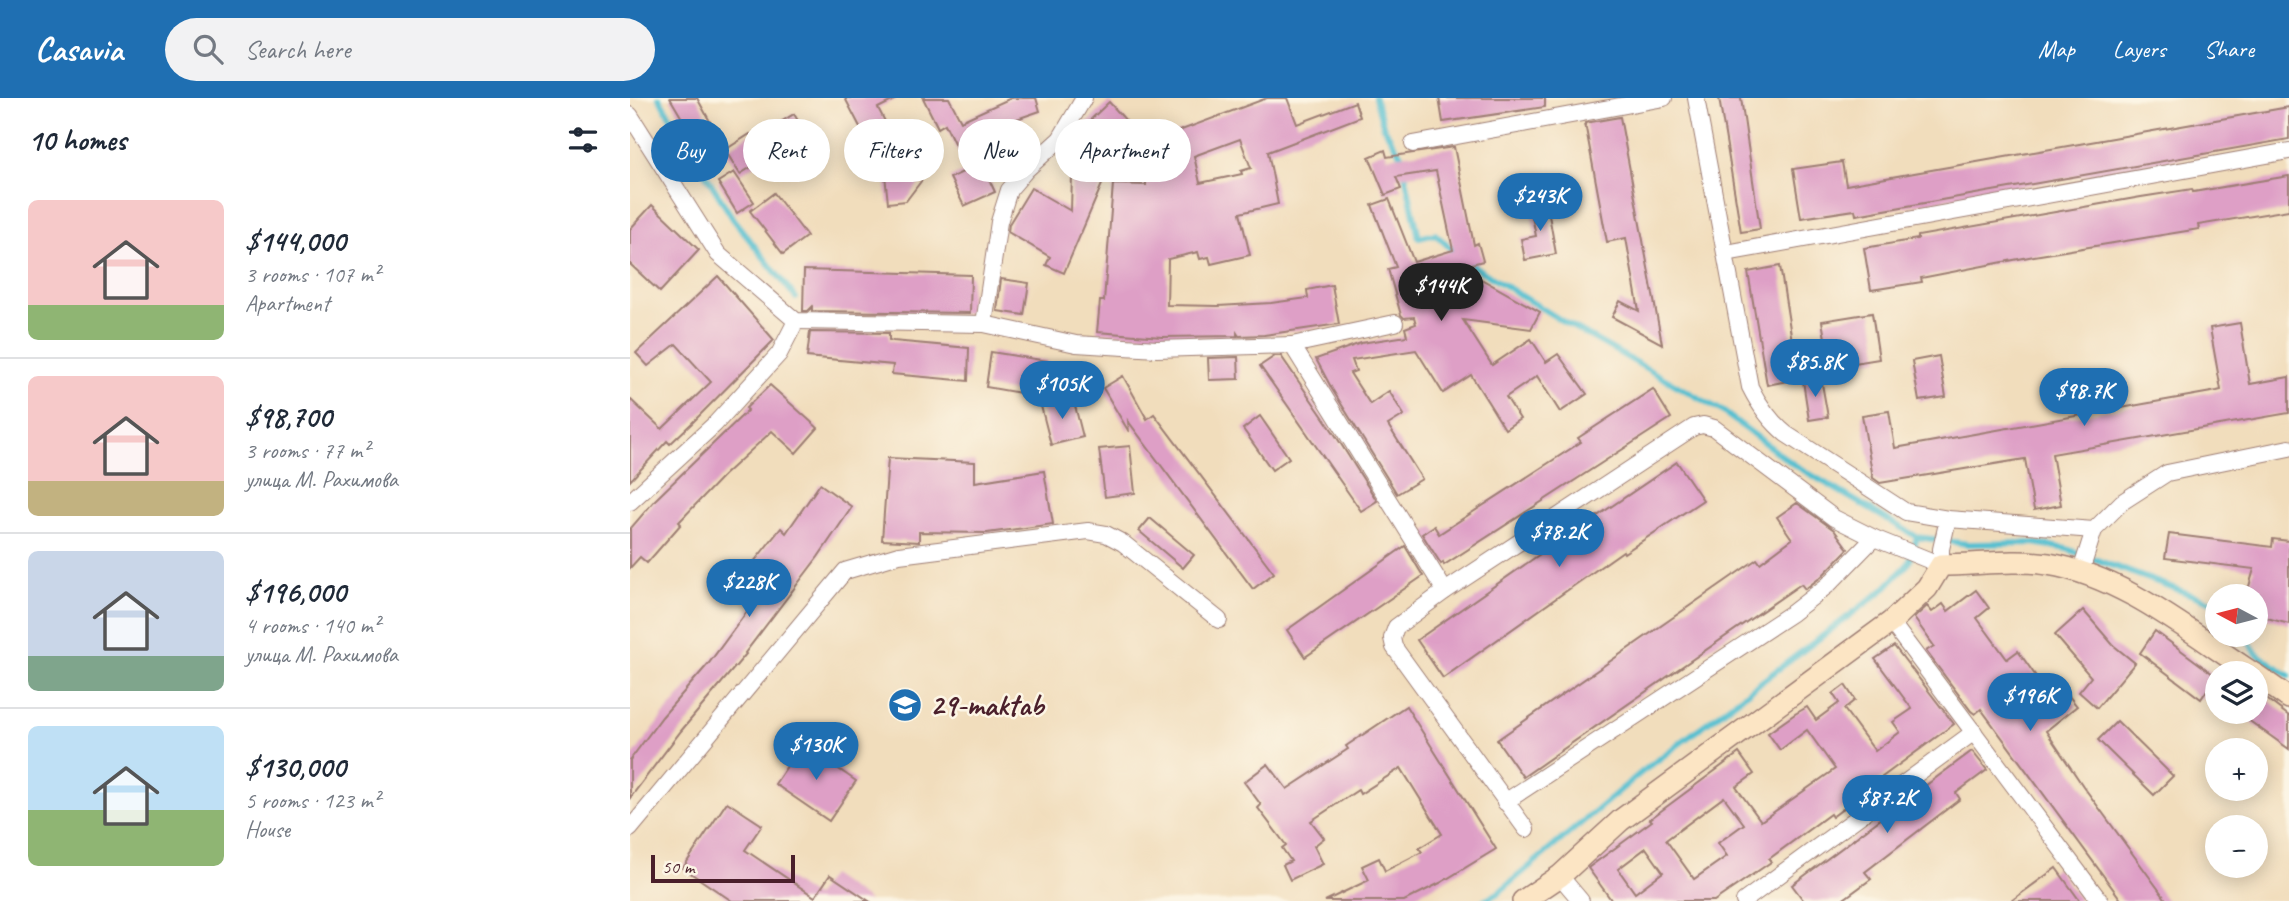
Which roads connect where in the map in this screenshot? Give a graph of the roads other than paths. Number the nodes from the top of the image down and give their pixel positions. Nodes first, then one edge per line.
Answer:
1 (1084, 98) edge
2 (1664, 98) edge
3 (1696, 98) edge
4 (630, 115) edge
5 (1413, 144) dead end
6 (2289, 151) edge
7 (1726, 253) junction
8 (796, 321) junction
9 (1395, 323) dead end
10 (984, 324) junction
11 (1292, 345) junction
12 (2289, 448) edge
13 (630, 502) edge
14 (1948, 519) junction
15 (2094, 530) junction
16 (1874, 538) junction
17 (1935, 557) junction
18 (2081, 571) junction
19 (1445, 591) junction
20 (1219, 620) dead end
21 (1891, 622) junction
22 (2235, 661) edge
23 (2268, 683) edge
24 (2289, 698) edge
25 (1974, 732) junction
26 (1505, 802) junction
27 (630, 829) edge
28 (1525, 829) dead end
29 (1560, 876) junction
30 (1523, 901) edge
31 (1581, 901) edge
32 (1744, 901) edge
33 (2101, 901) edge

1 - 10 street
2 - 5 street
3 - 7 street
4 - 8 street
6 - 7 street
7 - 14 street
8 - 10 street
8 - 13 street
9 - 11 street
10 - 11 street
11 - 19 street
12 - 15 street
14 - 15 street
14 - 17 street
15 - 18 street
16 - 17 street
16 - 19 street
16 - 26 street
17 - 18 street
17 - 21 street
18 - 22 street
19 - 26 street
20 - 27 street
21 - 25 street
21 - 29 street
23 - 24 street
25 - 32 street
25 - 33 street
26 - 28 street
29 - 30 street
29 - 31 street

